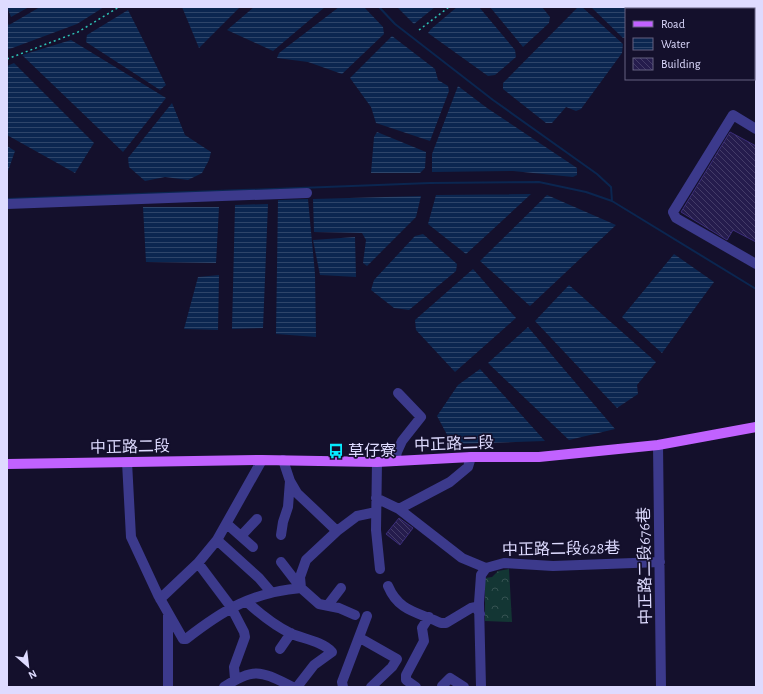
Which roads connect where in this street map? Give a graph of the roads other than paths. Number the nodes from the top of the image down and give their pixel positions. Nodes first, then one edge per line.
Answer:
1 (756, 129) edge
2 (307, 193) dead end
3 (7, 204) edge
4 (756, 264) edge
5 (398, 392) dead end
6 (756, 427) edge
7 (658, 445) junction
8 (470, 458) junction
9 (262, 460) junction
10 (283, 460) junction
11 (395, 461) junction
12 (127, 462) junction
13 (377, 462) junction
14 (7, 464) edge
15 (290, 481) junction
16 (376, 498) junction
17 (399, 509) junction
18 (376, 512) junction
19 (257, 519) dead end
20 (227, 524) junction
21 (337, 531) junction
22 (281, 535) dead end
23 (241, 536) junction
24 (217, 540) junction
25 (253, 547) dead end
26 (281, 562) dead end
27 (660, 562) junction
28 (198, 563) junction
29 (486, 568) junction
30 (380, 569) dead end
31 (388, 586) dead end
32 (301, 588) junction
33 (341, 588) dead end
34 (272, 592) junction
35 (160, 599) junction
36 (246, 601) junction
37 (328, 605) junction
38 (231, 607) junction
39 (168, 614) junction
40 (480, 614) junction
41 (355, 615) dead end
42 (367, 616) dead end
43 (428, 617) junction
44 (291, 633) junction
45 (360, 638) junction
46 (280, 650) dead end
47 (235, 679) junction
48 (442, 686) dead end
49 (168, 687) edge
50 (224, 687) edge
51 (293, 687) edge
52 (297, 687) edge
53 (343, 687) edge
54 (370, 687) edge
55 (416, 687) edge
56 (464, 687) edge
57 (481, 687) edge
58 (661, 687) edge

1 - 4 street
2 - 3 street
5 - 11 street
6 - 7 main road, 中正路二段
7 - 8 main road, 中正路二段
7 - 27 street, 中正路二段676巷
8 - 11 main road, 中正路二段
8 - 17 street
9 - 10 main road, 中正路二段
9 - 12 main road, 中正路二段
9 - 20 street
10 - 13 main road, 中正路二段
10 - 15 street
11 - 13 main road, 中正路二段
12 - 14 main road, 中正路二段
12 - 35 street
13 - 16 street
15 - 21 street
15 - 22 street
16 - 17 street, 中正路二段628巷
16 - 18 street
17 - 29 street, 中正路二段628巷
18 - 21 street
18 - 30 street
19 - 23 street
20 - 23 street
20 - 24 street
21 - 32 street
23 - 25 street
24 - 28 street
24 - 34 street
26 - 32 street
27 - 29 street, 中正路二段628巷
27 - 58 street, 中正路二段676巷
28 - 35 street
28 - 38 street
29 - 40 street, 中正路二段628巷
31 - 43 street
32 - 34 street
32 - 37 street
33 - 37 street
34 - 36 street
35 - 39 street
36 - 38 street
36 - 44 street
37 - 41 street
38 - 39 street
38 - 47 street
39 - 49 street
40 - 43 street
40 - 57 street, 中正路二段628巷
42 - 45 street
43 - 55 street
44 - 46 street
44 - 52 street
45 - 53 street
45 - 54 street
47 - 50 street
47 - 51 street
48 - 56 street

